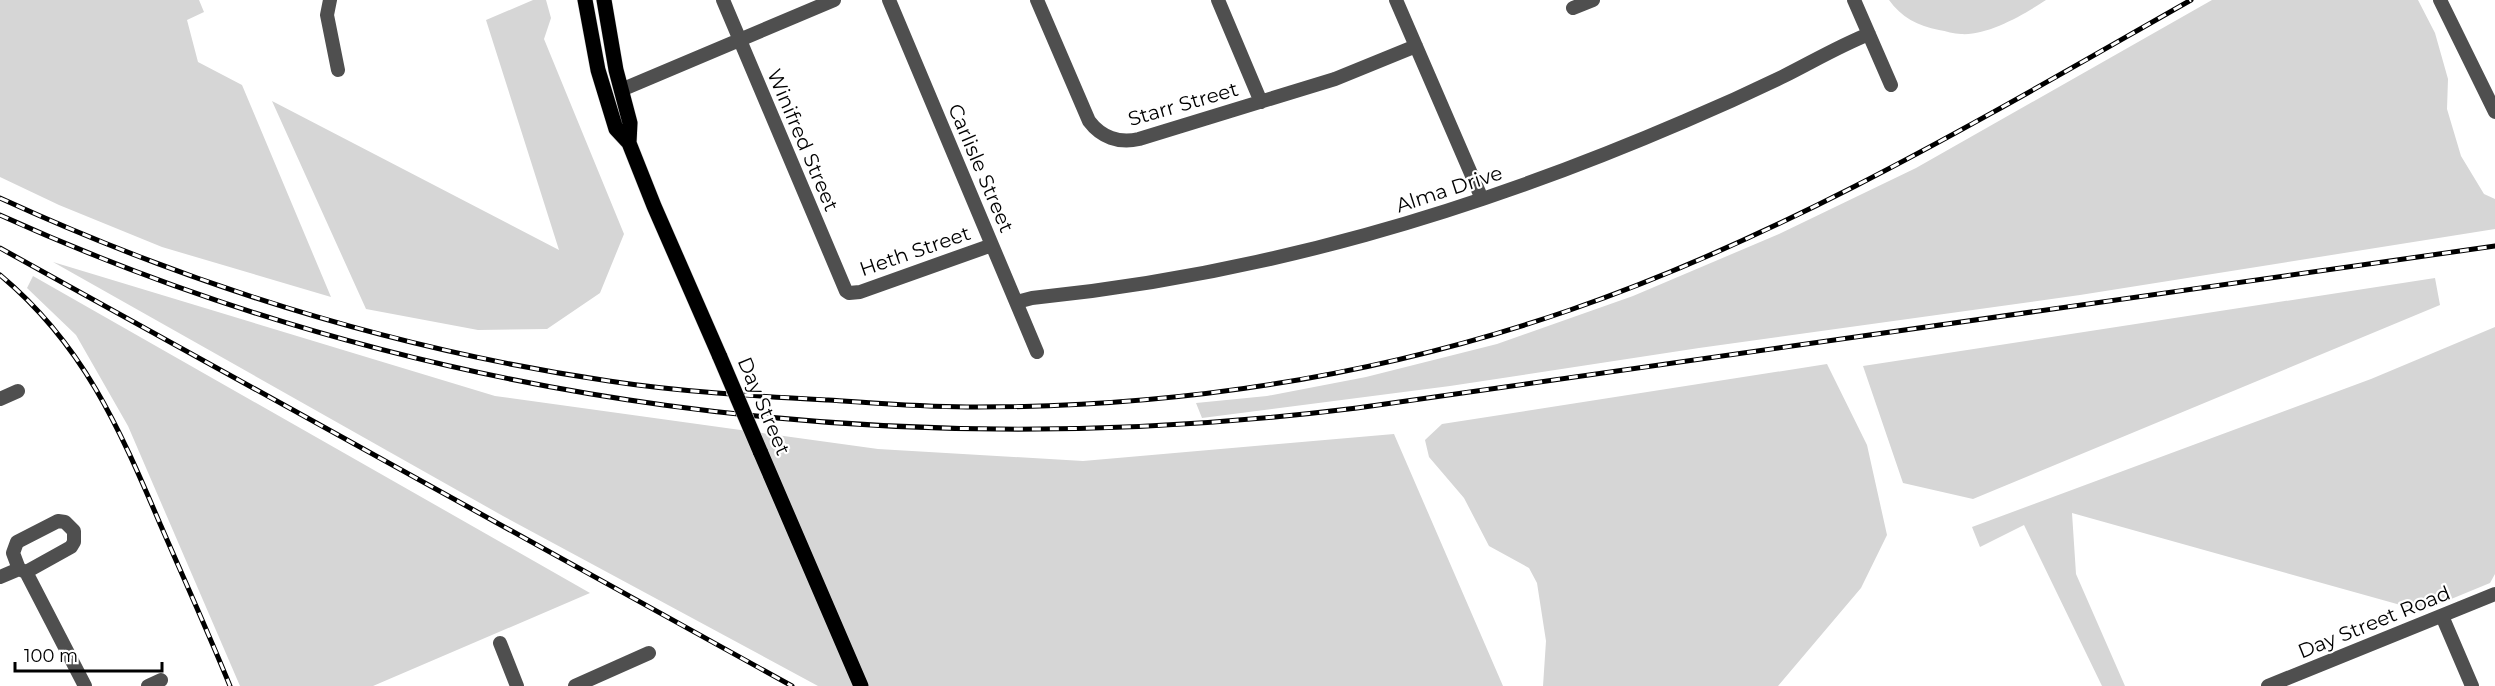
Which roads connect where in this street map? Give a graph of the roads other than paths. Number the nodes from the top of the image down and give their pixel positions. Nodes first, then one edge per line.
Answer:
1 (330, 0) edge
2 (585, 0) edge
3 (604, 0) edge
4 (723, 0) edge
5 (834, 0) edge
6 (889, 0) edge
7 (1037, 0) edge
8 (1218, 0) edge
9 (1396, 0) edge
10 (1593, 0) edge
11 (1854, 0) edge
12 (2440, 0) edge
13 (1573, 8) dead end
14 (1869, 34) junction
15 (740, 41) junction
16 (1416, 46) junction
17 (338, 70) dead end
18 (1891, 85) dead end
19 (621, 90) junction
20 (1261, 102) junction
21 (2495, 112) edge
22 (629, 142) junction
23 (1482, 199) junction
24 (992, 245) junction
25 (849, 293) joint
26 (1017, 302) junction
27 (1037, 352) dead end
28 (18, 390) dead end
29 (0, 399) edge
30 (0, 577) edge
31 (2495, 594) edge
32 (2442, 616) junction
33 (500, 643) dead end
34 (649, 653) dead end
35 (162, 680) dead end
36 (860, 684) edge
37 (85, 686) edge
38 (148, 686) edge
39 (517, 686) edge
40 (575, 686) edge
41 (2268, 686) edge
42 (2472, 686) edge

1 - 17 street
2 - 22 main road, Day Street
3 - 19 main road, Day Street
4 - 15 street, Winifred Street
5 - 15 street
6 - 24 street, Carlisle Street
7 - 20 street, Starr Street
8 - 20 street
9 - 16 street
10 - 13 street
11 - 14 street
12 - 21 street
14 - 18 street
14 - 23 street, Alma Drive
15 - 19 street
15 - 25 street, Winifred Street
16 - 20 street, Starr Street
16 - 23 street
19 - 22 main road, Day Street
22 - 36 main road, Day Street, bridge
23 - 26 street, Alma Drive
24 - 25 street, Heth Street
24 - 26 street, Carlisle Street
26 - 27 street, Carlisle Street
28 - 29 street
30 - 37 street
31 - 32 street, Day Street Road
32 - 41 street, Day Street Road
32 - 42 street
33 - 39 street
34 - 40 street
35 - 38 street

